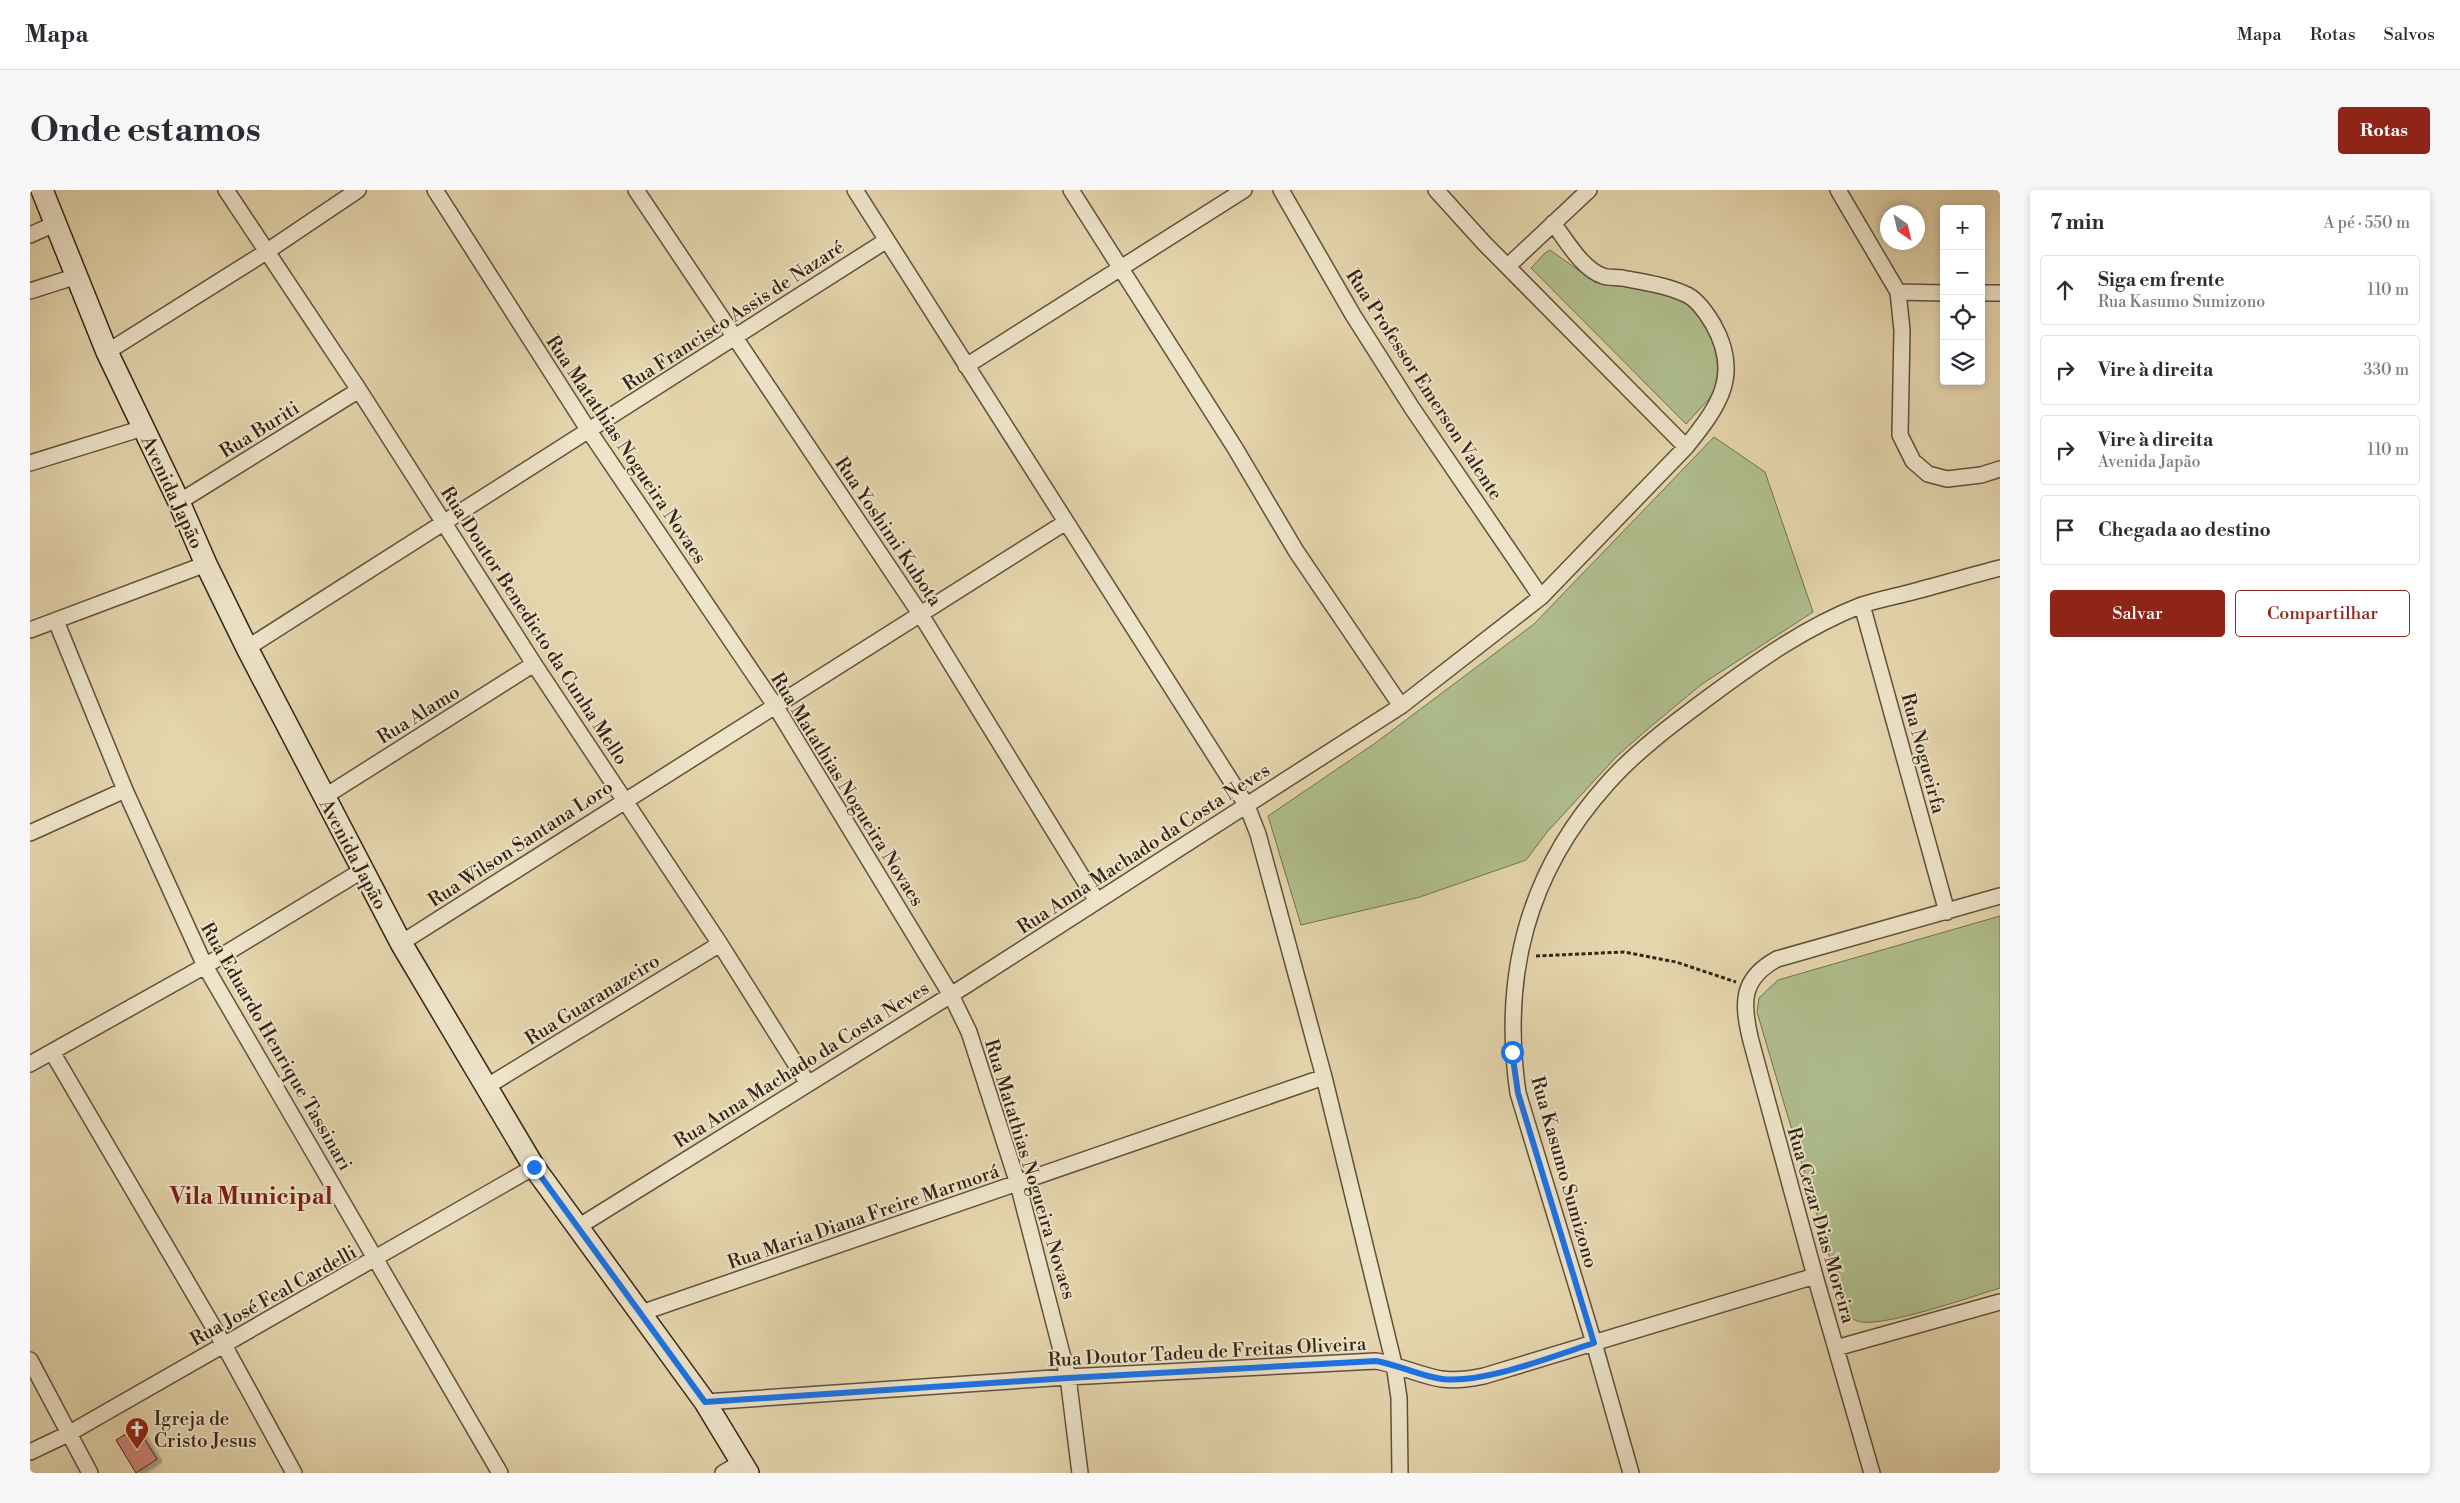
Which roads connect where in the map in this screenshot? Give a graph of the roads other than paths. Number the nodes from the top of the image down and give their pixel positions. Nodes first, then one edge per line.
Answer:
1 (226, 190) edge
2 (358, 190) edge
3 (435, 190) edge
4 (636, 190) edge
5 (855, 190) edge
6 (1071, 190) edge
7 (1244, 190) edge
8 (1281, 190) edge
9 (1436, 190) edge
10 (1589, 190) edge
11 (1838, 190) edge
12 (45, 191) edge
13 (57, 223) junction
14 (1553, 223) junction
15 (30, 234) edge
16 (886, 240) junction
17 (266, 252) junction
18 (1508, 266) junction
19 (1121, 267) junction
20 (77, 276) junction
21 (30, 291) edge
22 (1898, 292) junction
23 (1985, 293) edge
24 (2000, 293) edge
25 (1940, 294) edge
26 (735, 337) junction
27 (107, 352) junction
28 (966, 366) junction
29 (359, 390) junction
30 (143, 428) junction
31 (589, 431) junction
32 (1686, 447) junction
33 (30, 463) edge
34 (2000, 470) edge
35 (179, 502) junction
36 (445, 522) junction
37 (1066, 522) junction
38 (206, 564) junction
39 (2000, 568) edge
40 (1541, 597) junction
41 (1862, 605) junction
42 (921, 615) junction
43 (56, 621) junction
44 (30, 630) edge
45 (247, 648) junction
46 (534, 664) junction
47 (1401, 706) junction
48 (776, 707) junction
49 (125, 790) junction
50 (324, 797) junction
51 (624, 800) junction
52 (1247, 806) junction
53 (30, 833) edge
54 (362, 870) junction
55 (2000, 896) edge
56 (1097, 901) junction
57 (1946, 912) junction
58 (401, 943) junction
59 (720, 944) junction
60 (205, 966) junction
61 (951, 995) junction
62 (52, 1052) junction
63 (30, 1064) edge
64 (1324, 1077) junction
65 (807, 1082) junction
66 (486, 1087) junction
67 (534, 1167) junction
68 (1018, 1184) junction
69 (578, 1227) junction
70 (377, 1259) junction
71 (1815, 1276) junction
72 (2000, 1302) edge
73 (640, 1313) junction
74 (1594, 1343) junction
75 (224, 1345) junction
76 (1836, 1348) junction
77 (30, 1360) edge
78 (1394, 1364) junction
79 (1068, 1378) junction
80 (705, 1402) junction
81 (68, 1434) junction
82 (30, 1452) edge
83 (745, 1468) edge
84 (90, 1473) edge
85 (294, 1473) edge
86 (500, 1473) edge
87 (723, 1473) edge
88 (1080, 1473) edge
89 (1400, 1473) edge
90 (1631, 1473) edge
91 (1872, 1473) edge

1 - 17 street, Rua Doutor Benedicto da Cunha Mello
2 - 17 street
3 - 31 street, Rua Matathias Nogueira Novaes
4 - 26 street, Rua Yoshimi Kubota
5 - 16 street
6 - 19 street
7 - 19 street
8 - 40 street, Rua Professor Emerson Valente
9 - 18 street
10 - 14 street
11 - 22 street
12 - 13 main road, Avenida Japão
13 - 15 street
13 - 20 main road, Avenida Japão
14 - 18 street
14 - 32 street, Rua Anna Machado da Costa Neves
16 - 26 street, Rua Francisco Assis de Nazaré
16 - 28 street
17 - 27 street
17 - 29 street, Rua Doutor Benedicto da Cunha Mello
18 - 32 street
19 - 28 street
19 - 47 street
20 - 21 street
20 - 27 main road, Avenida Japão
22 - 25 street
22 - 34 street
23 - 24 street
26 - 31 street, Rua Francisco Assis de Nazaré
26 - 42 street, Rua Yoshimi Kubota
27 - 30 main road, Avenida Japão
28 - 37 street
29 - 35 street, Rua Buriti
29 - 36 street, Rua Doutor Benedicto da Cunha Mello
30 - 33 street
30 - 35 main road, Avenida Japão
31 - 36 street, Rua Francisco Assis de Nazaré
31 - 48 street, Rua Matathias Nogueira Novaes
32 - 40 street, Rua Anna Machado da Costa Neves
35 - 38 main road, Avenida Japão
36 - 45 street, Rua Francisco Assis de Nazaré
36 - 46 street, Rua Doutor Benedicto da Cunha Mello
37 - 42 street, Rua Wilson Santana Loro
37 - 52 street
38 - 43 street
38 - 45 main road, Avenida Japão
39 - 41 street, Rua Kasumo Sumizono
40 - 47 street, Rua Anna Machado da Costa Neves
41 - 57 street, Rua Nogueirfa
41 - 74 street, Rua Kasumo Sumizono
42 - 48 street, Rua Wilson Santana Loro
42 - 56 street, Rua Yoshimi Kubota
43 - 44 street
43 - 49 street, Rua Eduardo Henrique Tassinari
45 - 50 main road, Avenida Japão
46 - 50 street, Rua Alamo
46 - 51 street, Rua Doutor Benedicto da Cunha Mello
47 - 52 street, Rua Anna Machado da Costa Neves
48 - 51 street, Rua Wilson Santana Loro
48 - 61 street, Rua Matathias Nogueira Novaes
49 - 53 street
49 - 60 street, Rua Eduardo Henrique Tassinari
50 - 54 main road, Avenida Japão
51 - 58 street, Rua Wilson Santana Loro
51 - 59 street, Rua Doutor Benedicto da Cunha Mello
52 - 56 street, Rua Anna Machado da Costa Neves
52 - 64 street
54 - 58 main road, Avenida Japão
54 - 60 street
55 - 57 street
56 - 61 street, Rua Anna Machado da Costa Neves
57 - 71 street, Rua Cezar Dias Moreira
58 - 66 main road, Avenida Japão
59 - 65 street, Rua Doutor Benedicto da Cunha Mello
59 - 66 street, Rua Guaranazeiro
60 - 62 street
60 - 70 street, Rua Eduardo Henrique Tassinari
61 - 65 street, Rua Anna Machado da Costa Neves
61 - 68 street, Rua Matathias Nogueira Novaes
62 - 63 street
62 - 75 street
64 - 68 street, Rua Maria Diana Freire Marmorá
64 - 78 street
65 - 69 street, Rua Anna Machado da Costa Neves
66 - 67 main road, Avenida Japão
67 - 69 main road, Avenida Japão
67 - 70 street, Rua José Feal Cardelli
68 - 73 street, Rua Maria Diana Freire Marmorá
68 - 79 street, Rua Matathias Nogueira Novaes
69 - 73 main road, Avenida Japão
70 - 75 street, Rua José Feal Cardelli
70 - 86 street, Rua Eduardo Henrique Tassinari
71 - 74 street, Rua Doutor Tadeu de Freitas Oliveira
71 - 76 street, Rua Cezar Dias Moreira
72 - 76 street
73 - 80 main road, Avenida Japão
74 - 78 street, Rua Doutor Tadeu de Freitas Oliveira
74 - 90 street, Rua Kasumo Sumizono
75 - 81 street, Rua José Feal Cardelli
75 - 85 street
76 - 91 street, Rua Cezar Dias Moreira
77 - 81 street
78 - 79 street, Rua Doutor Tadeu de Freitas Oliveira
78 - 89 street
79 - 80 street, Rua Doutor Tadeu de Freitas Oliveira
79 - 88 street, Rua Matathias Nogueira Novaes
80 - 83 main road, Avenida Japão
81 - 82 street, Rua José Feal Cardelli
81 - 84 street
83 - 87 street

